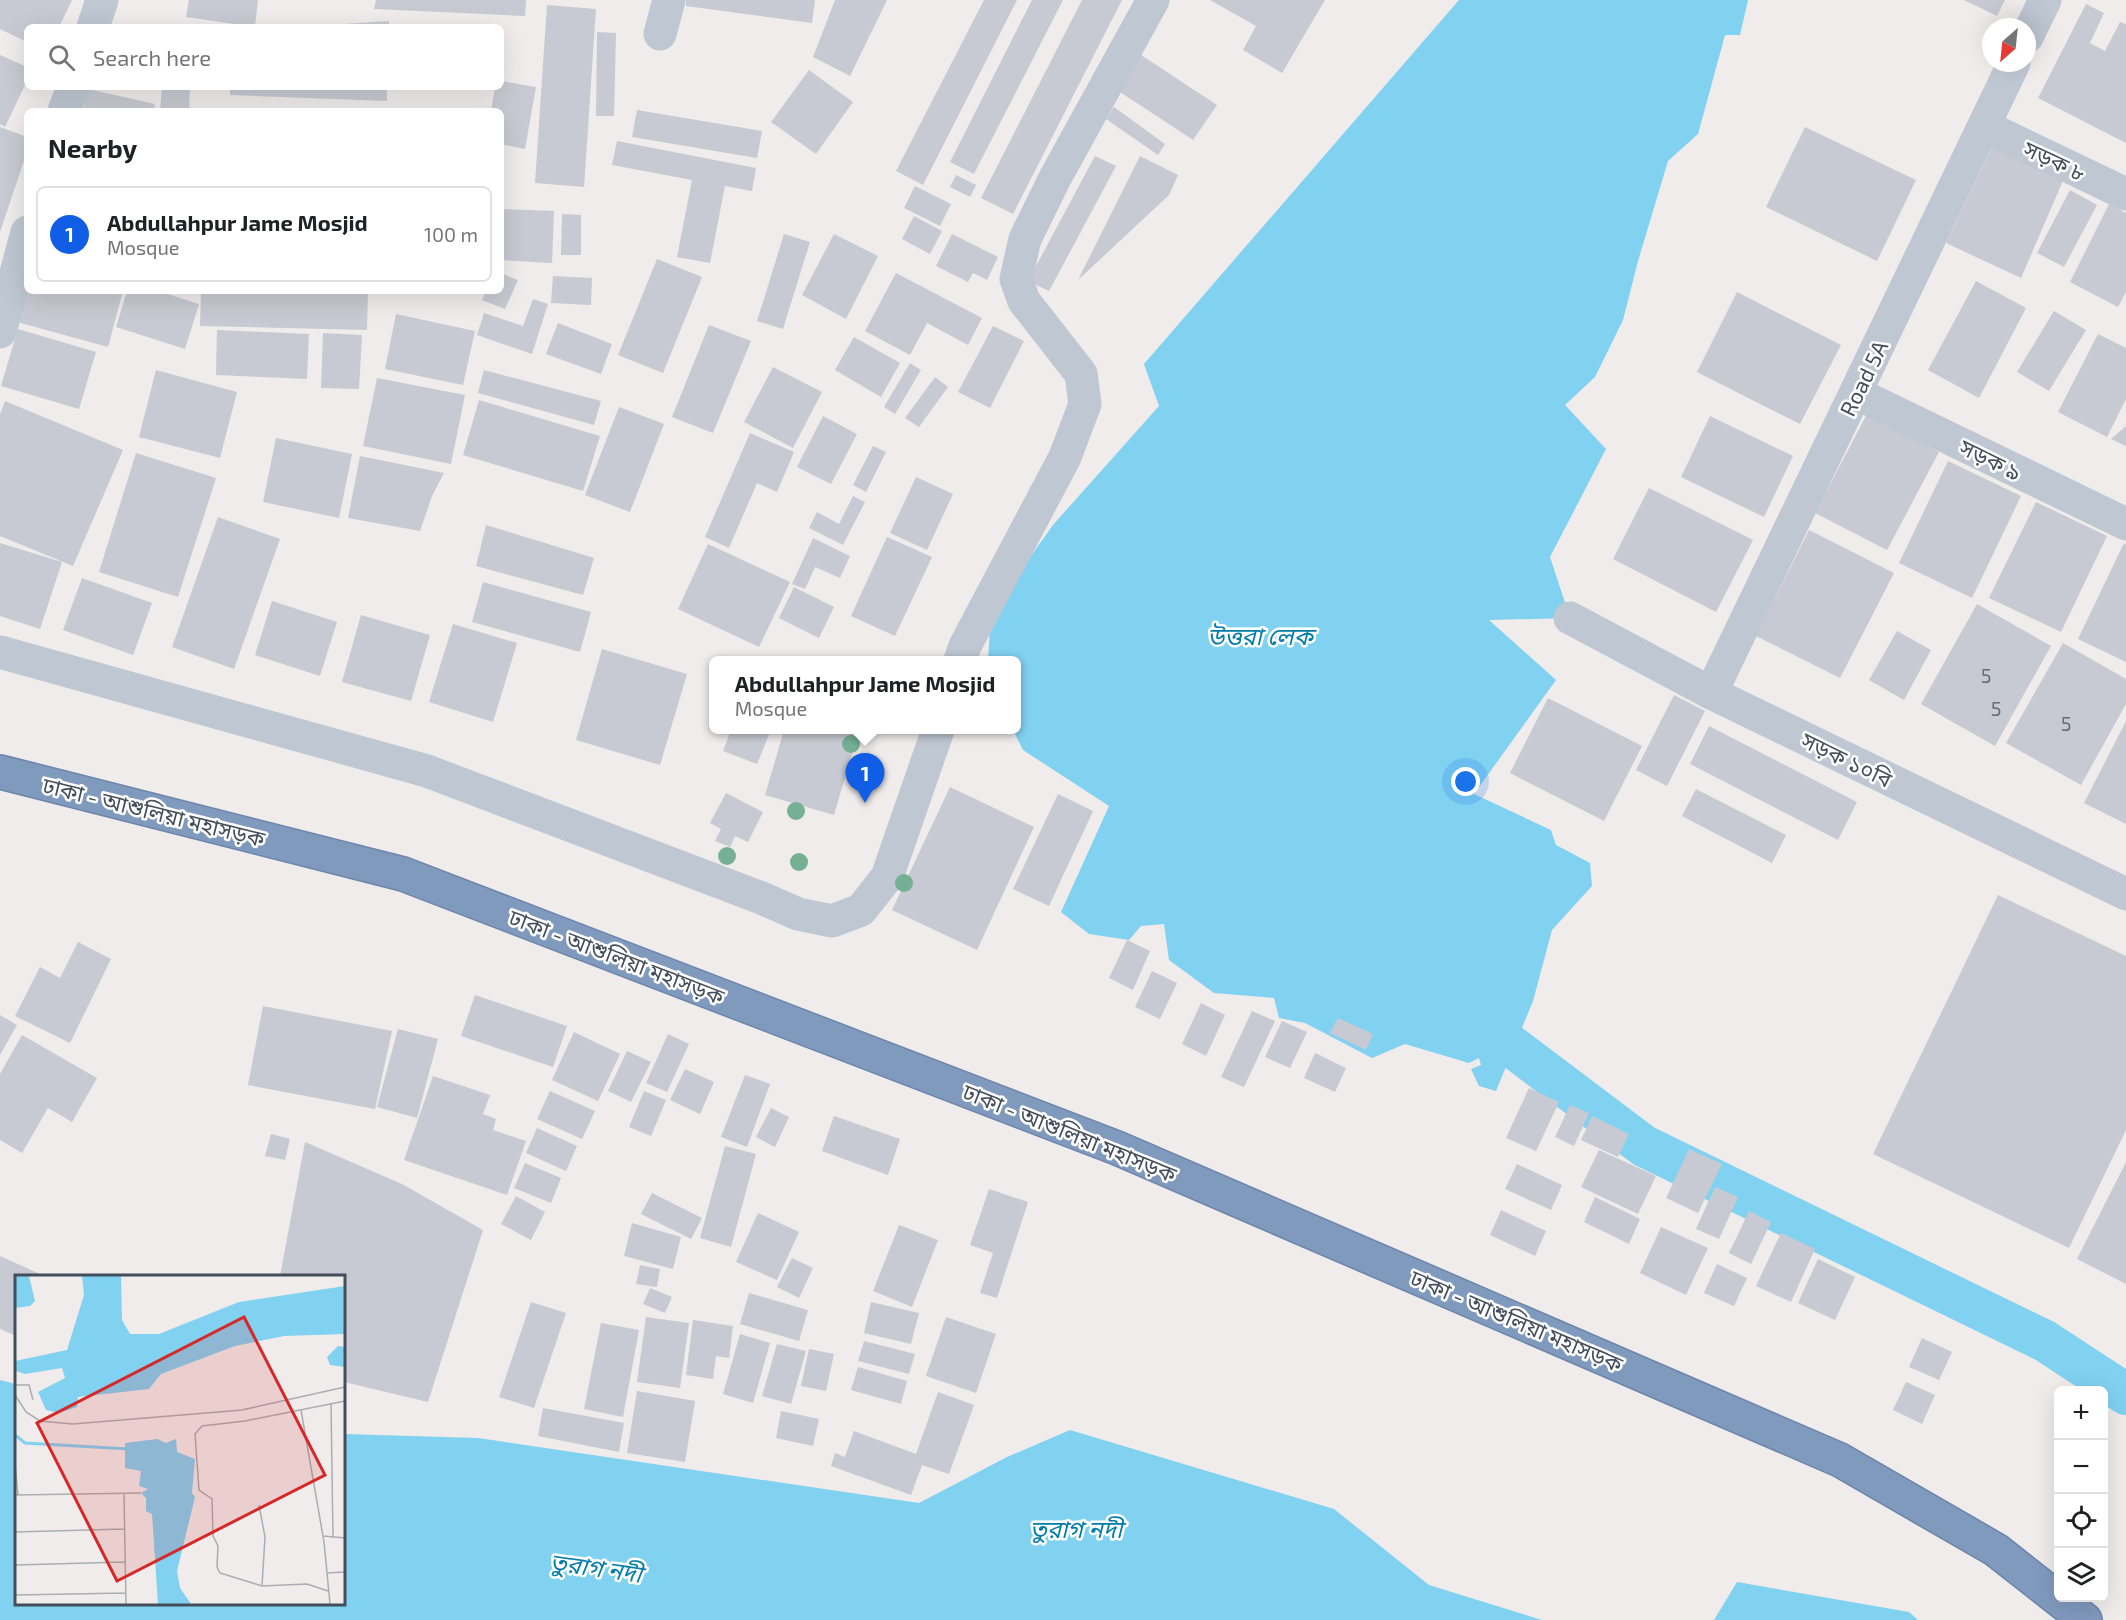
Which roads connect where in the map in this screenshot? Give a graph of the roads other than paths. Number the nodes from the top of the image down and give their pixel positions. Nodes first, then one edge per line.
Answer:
1 (102, 0) edge
2 (669, 0) edge
3 (1153, 0) edge
4 (2045, 0) edge
5 (2036, 18) edge
6 (94, 24) edge
7 (660, 34) dead end
8 (2010, 72) edge
9 (72, 90) edge
10 (65, 108) edge
11 (1984, 126) junction
12 (2126, 194) edge
13 (24, 243) edge
14 (0, 332) edge
15 (1856, 393) junction
16 (2126, 524) edge
17 (1570, 618) dead end
18 (0, 652) edge
19 (961, 656) edge
20 (1711, 693) junction
21 (936, 734) edge
22 (0, 772) edge
23 (2126, 894) edge
24 (2085, 1620) edge

1 - 6 street
2 - 7 street
3 - 19 street
4 - 5 street
8 - 11 street, Road 5A
9 - 10 street
11 - 12 street, সড়ক ৮
11 - 15 street, Road 5A
13 - 14 street
15 - 16 street, সড়ক ৯
15 - 20 street, Road 5A
17 - 20 street, সড়ক ১০বি
18 - 21 street
20 - 23 street, সড়ক ১০বি
22 - 24 highway, ঢাকা - আশুলিয়া মহাসড়ক

